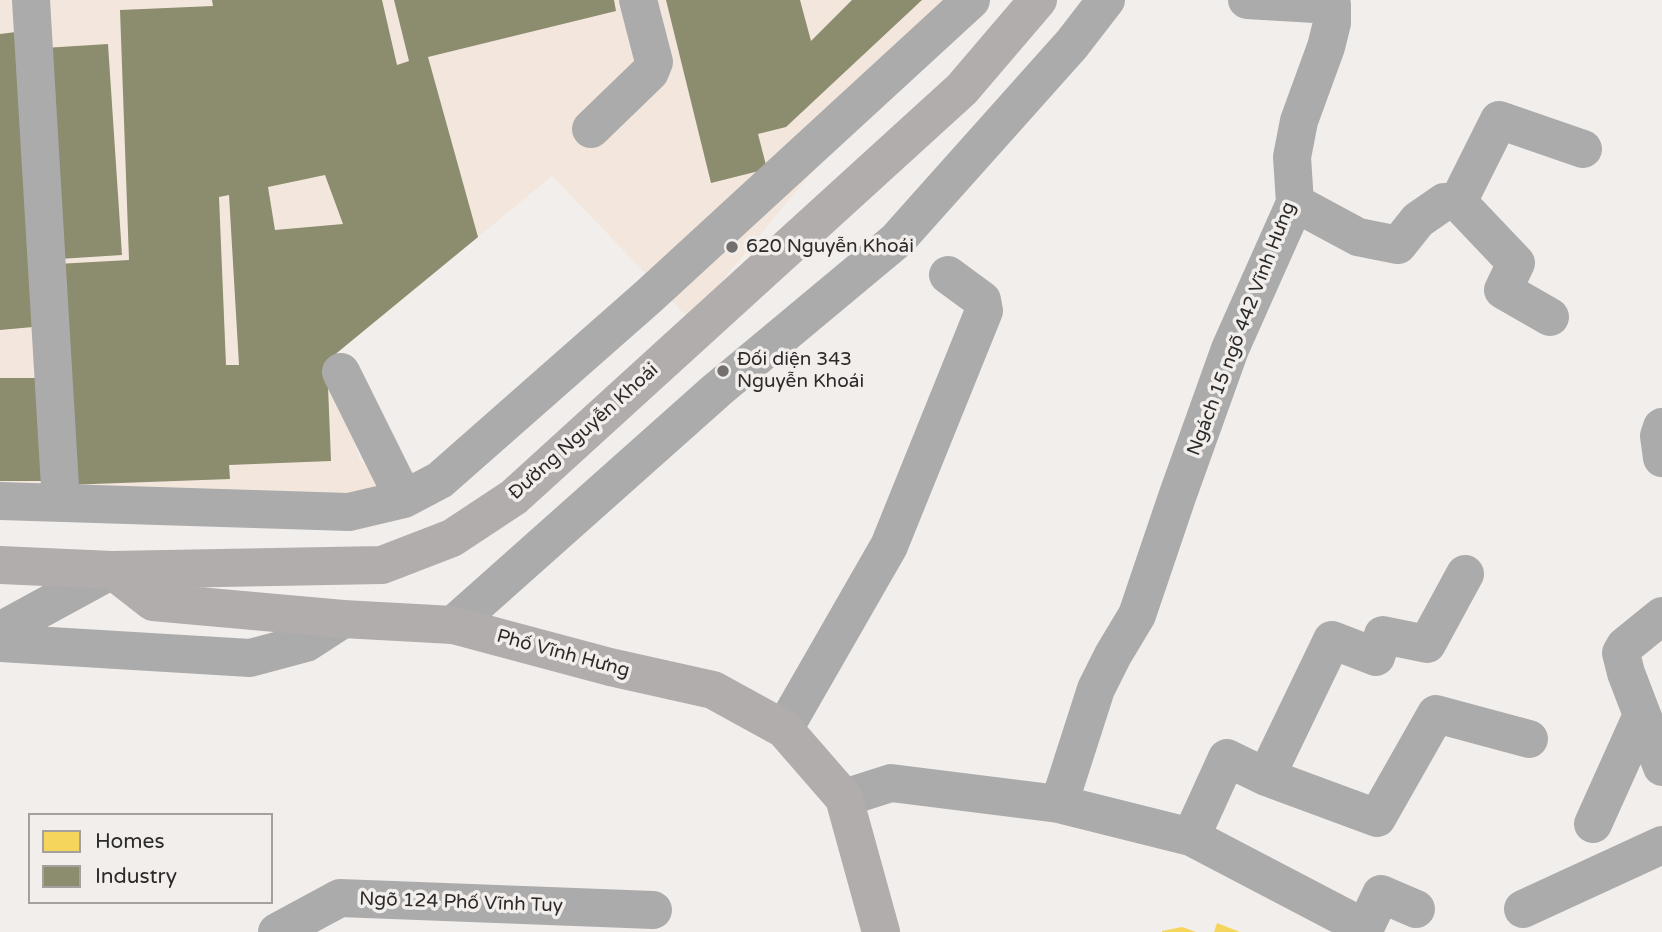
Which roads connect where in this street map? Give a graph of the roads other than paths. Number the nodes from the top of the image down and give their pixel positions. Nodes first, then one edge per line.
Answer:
1 (20, 0) edge
2 (31, 0) edge
3 (638, 0) edge
4 (971, 0) edge
5 (1038, 0) edge
6 (1106, 0) edge
7 (1247, 0) edge
8 (0, 4) edge
9 (591, 129) dead end
10 (1583, 149) dead end
11 (1458, 202) junction
12 (1295, 203) junction
13 (948, 275) dead end
14 (1550, 317) dead end
15 (341, 372) dead end
16 (1662, 427) edge
17 (1662, 458) edge
18 (404, 499) junction
19 (0, 501) edge
20 (61, 503) junction
21 (0, 565) edge
22 (112, 570) junction
23 (1465, 574) dead end
24 (1662, 616) edge
25 (343, 619) junction
26 (453, 625) junction
27 (0, 631) edge
28 (0, 643) edge
29 (1642, 715) junction
30 (784, 729) junction
31 (1529, 739) dead end
32 (1662, 767) edge
33 (1266, 777) junction
34 (844, 798) junction
35 (1059, 804) junction
36 (1592, 824) dead end
37 (1191, 837) junction
38 (1662, 845) edge
39 (1416, 909) dead end
40 (1523, 909) dead end
41 (653, 910) dead end
42 (277, 932) edge
43 (881, 932) edge

1 - 8 street
2 - 20 street
3 - 9 street
4 - 18 street
5 - 22 main road, Đường Nguyễn Khoái
6 - 26 street
7 - 12 street, Ngách 15 ngõ 442 Vĩnh Hưng
10 - 11 street
11 - 12 street
11 - 14 street
12 - 35 street, Ngách 15 ngõ 442 Vĩnh Hưng
13 - 30 street
15 - 18 street
16 - 17 street
18 - 20 street
19 - 20 street
21 - 22 main road, Đường Nguyễn Khoái
22 - 25 main road, Phố Vĩnh Hưng
22 - 27 street
23 - 33 street
24 - 29 street
25 - 26 main road, Phố Vĩnh Hưng
25 - 28 street
26 - 30 main road, Phố Vĩnh Hưng
29 - 32 street
29 - 36 street
30 - 34 main road, Phố Vĩnh Hưng
31 - 33 street
33 - 37 street
34 - 35 street
34 - 43 main road, Phố Vĩnh Hưng
35 - 37 street
37 - 39 street
38 - 40 street
41 - 42 street, Ngõ 124 Phố Vĩnh Tuy

